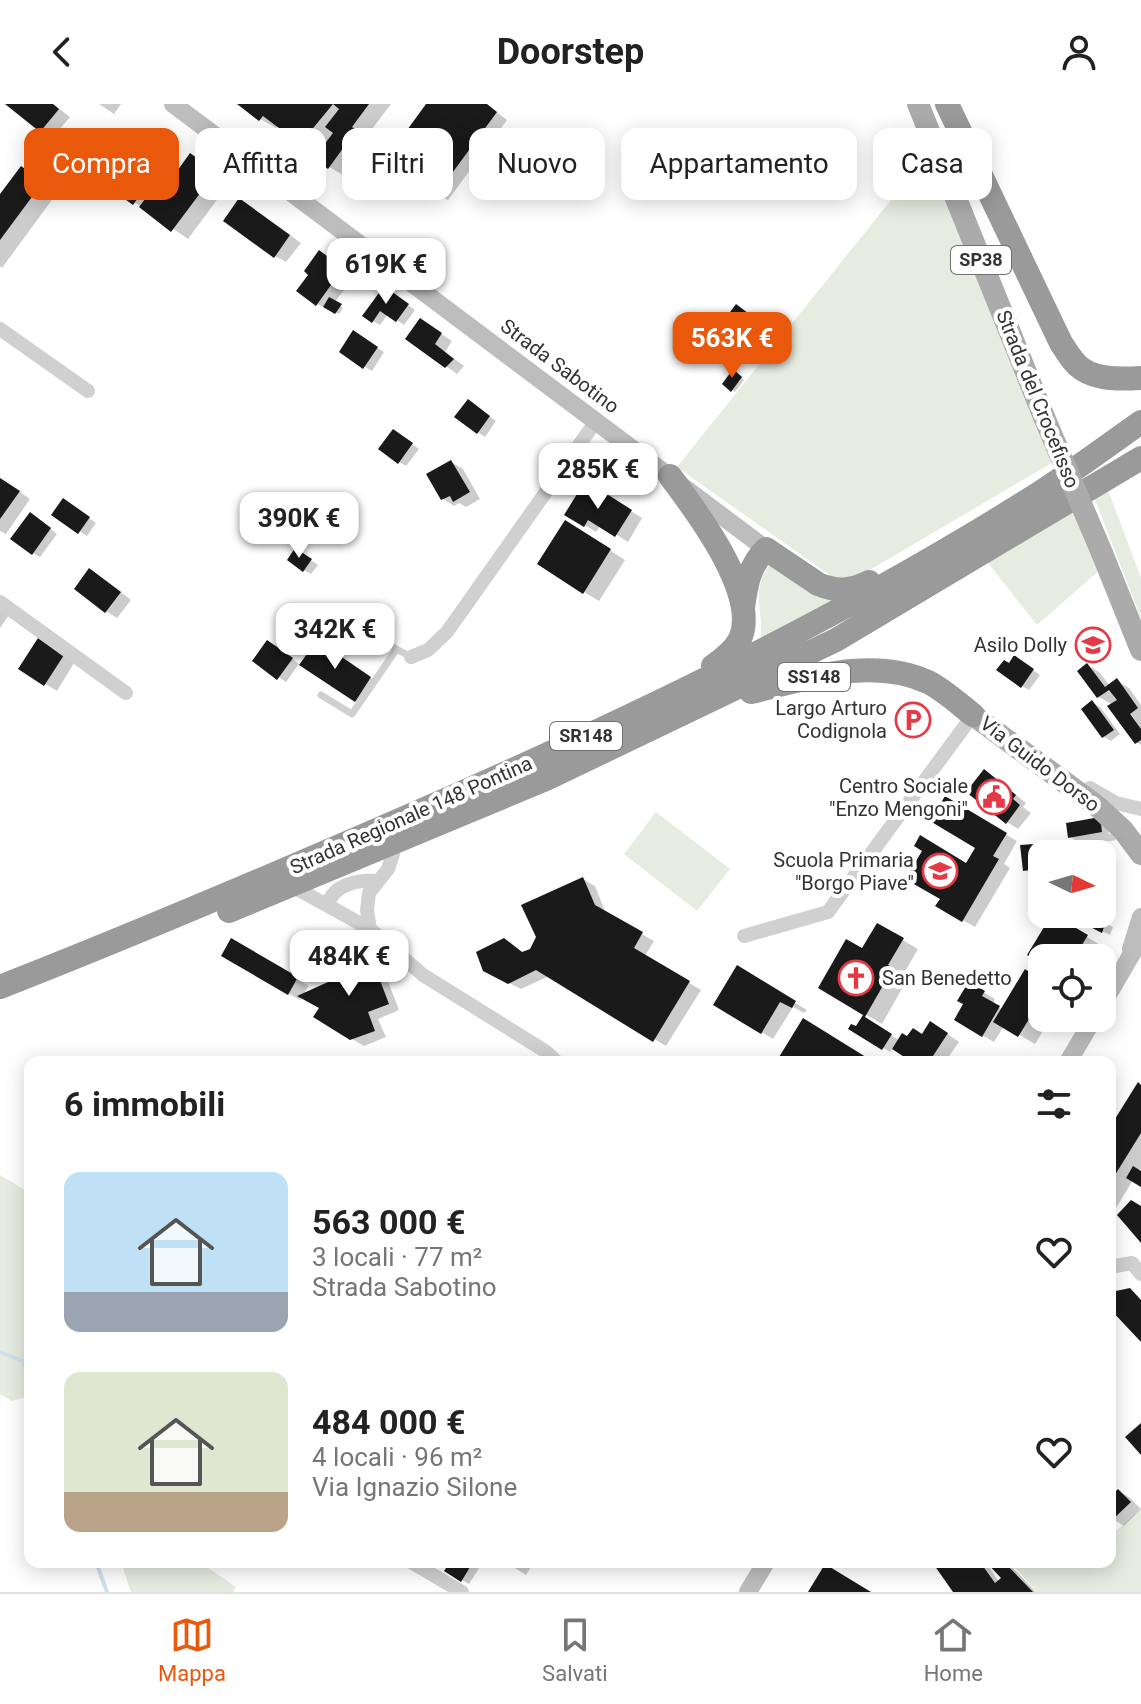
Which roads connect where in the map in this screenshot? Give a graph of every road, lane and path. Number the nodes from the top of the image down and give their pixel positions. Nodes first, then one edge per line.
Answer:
1 (173, 104) edge
2 (918, 104) edge
3 (947, 104) edge
4 (0, 329) edge
5 (1141, 378) edge
6 (88, 391) dead end
7 (596, 421) junction
8 (1141, 422) edge
9 (1141, 458) edge
10 (670, 476) junction
11 (759, 544) junction
12 (954, 545) junction
13 (718, 547) junction
14 (0, 602) edge
15 (743, 608) junction
16 (296, 643) dead end
17 (396, 650) junction
18 (1141, 650) edge
19 (411, 657) joint
20 (682, 690) junction
21 (126, 693) dead end
22 (321, 695) dead end
23 (973, 715) junction
24 (651, 729) junction
25 (1141, 809) edge
26 (1123, 830) junction
27 (1094, 840) edge
28 (394, 844) junction
29 (1141, 854) edge
30 (376, 881) junction
31 (292, 886) junction
32 (328, 904) junction
33 (1141, 917) edge
34 (370, 929) junction
35 (744, 936) dead end
36 (1141, 938) edge
37 (1141, 949) edge
38 (1127, 963) junction
39 (1116, 981) edge
40 (0, 989) edge
41 (1086, 1032) edge
42 (550, 1056) edge
43 (1072, 1056) edge
44 (1116, 1266) edge
45 (1141, 1274) edge
46 (421, 1568) edge
47 (762, 1568) edge
48 (462, 1592) edge
49 (748, 1592) edge

1 - 7 street, Strada Sabotino
2 - 18 main road, Strada del Crocefisso / SP38, bridge
3 - 5 highway
4 - 6 street
7 - 10 street, Strada Sabotino
7 - 19 street
8 - 12 highway, Strada Regionale 148 Pontina / SR148
9 - 24 highway, Strada Regionale 148 Pontina / SR148
10 - 11 street, Strada Sabotino
10 - 13 highway
11 - 12 highway
11 - 13 highway
11 - 15 highway
12 - 20 highway, Strada Regionale 148 Pontina / SR148
13 - 15 highway
14 - 21 street
15 - 20 highway
16 - 17 lane
17 - 19 lane
17 - 22 lane
20 - 40 highway, Strada Regionale 148 Pontina / SR148
23 - 24 highway, SS148
23 - 25 street, Via Guido Dorso
23 - 26 main road, Via Guido Dorso
23 - 35 street
24 - 28 highway, Strada Regionale 148 Pontina / SR148
26 - 27 lane
26 - 29 main road, Via Guido Dorso
28 - 30 street
28 - 31 highway, Strada Regionale 148 Pontina / SR148
30 - 32 street
30 - 34 street
31 - 32 street
31 - 40 highway, Strada Regionale 148 Pontina / SR148
32 - 34 street
33 - 38 street
34 - 42 street
36 - 38 street
37 - 38 street
38 - 39 street
41 - 43 street
44 - 45 street
46 - 48 street
47 - 49 street

